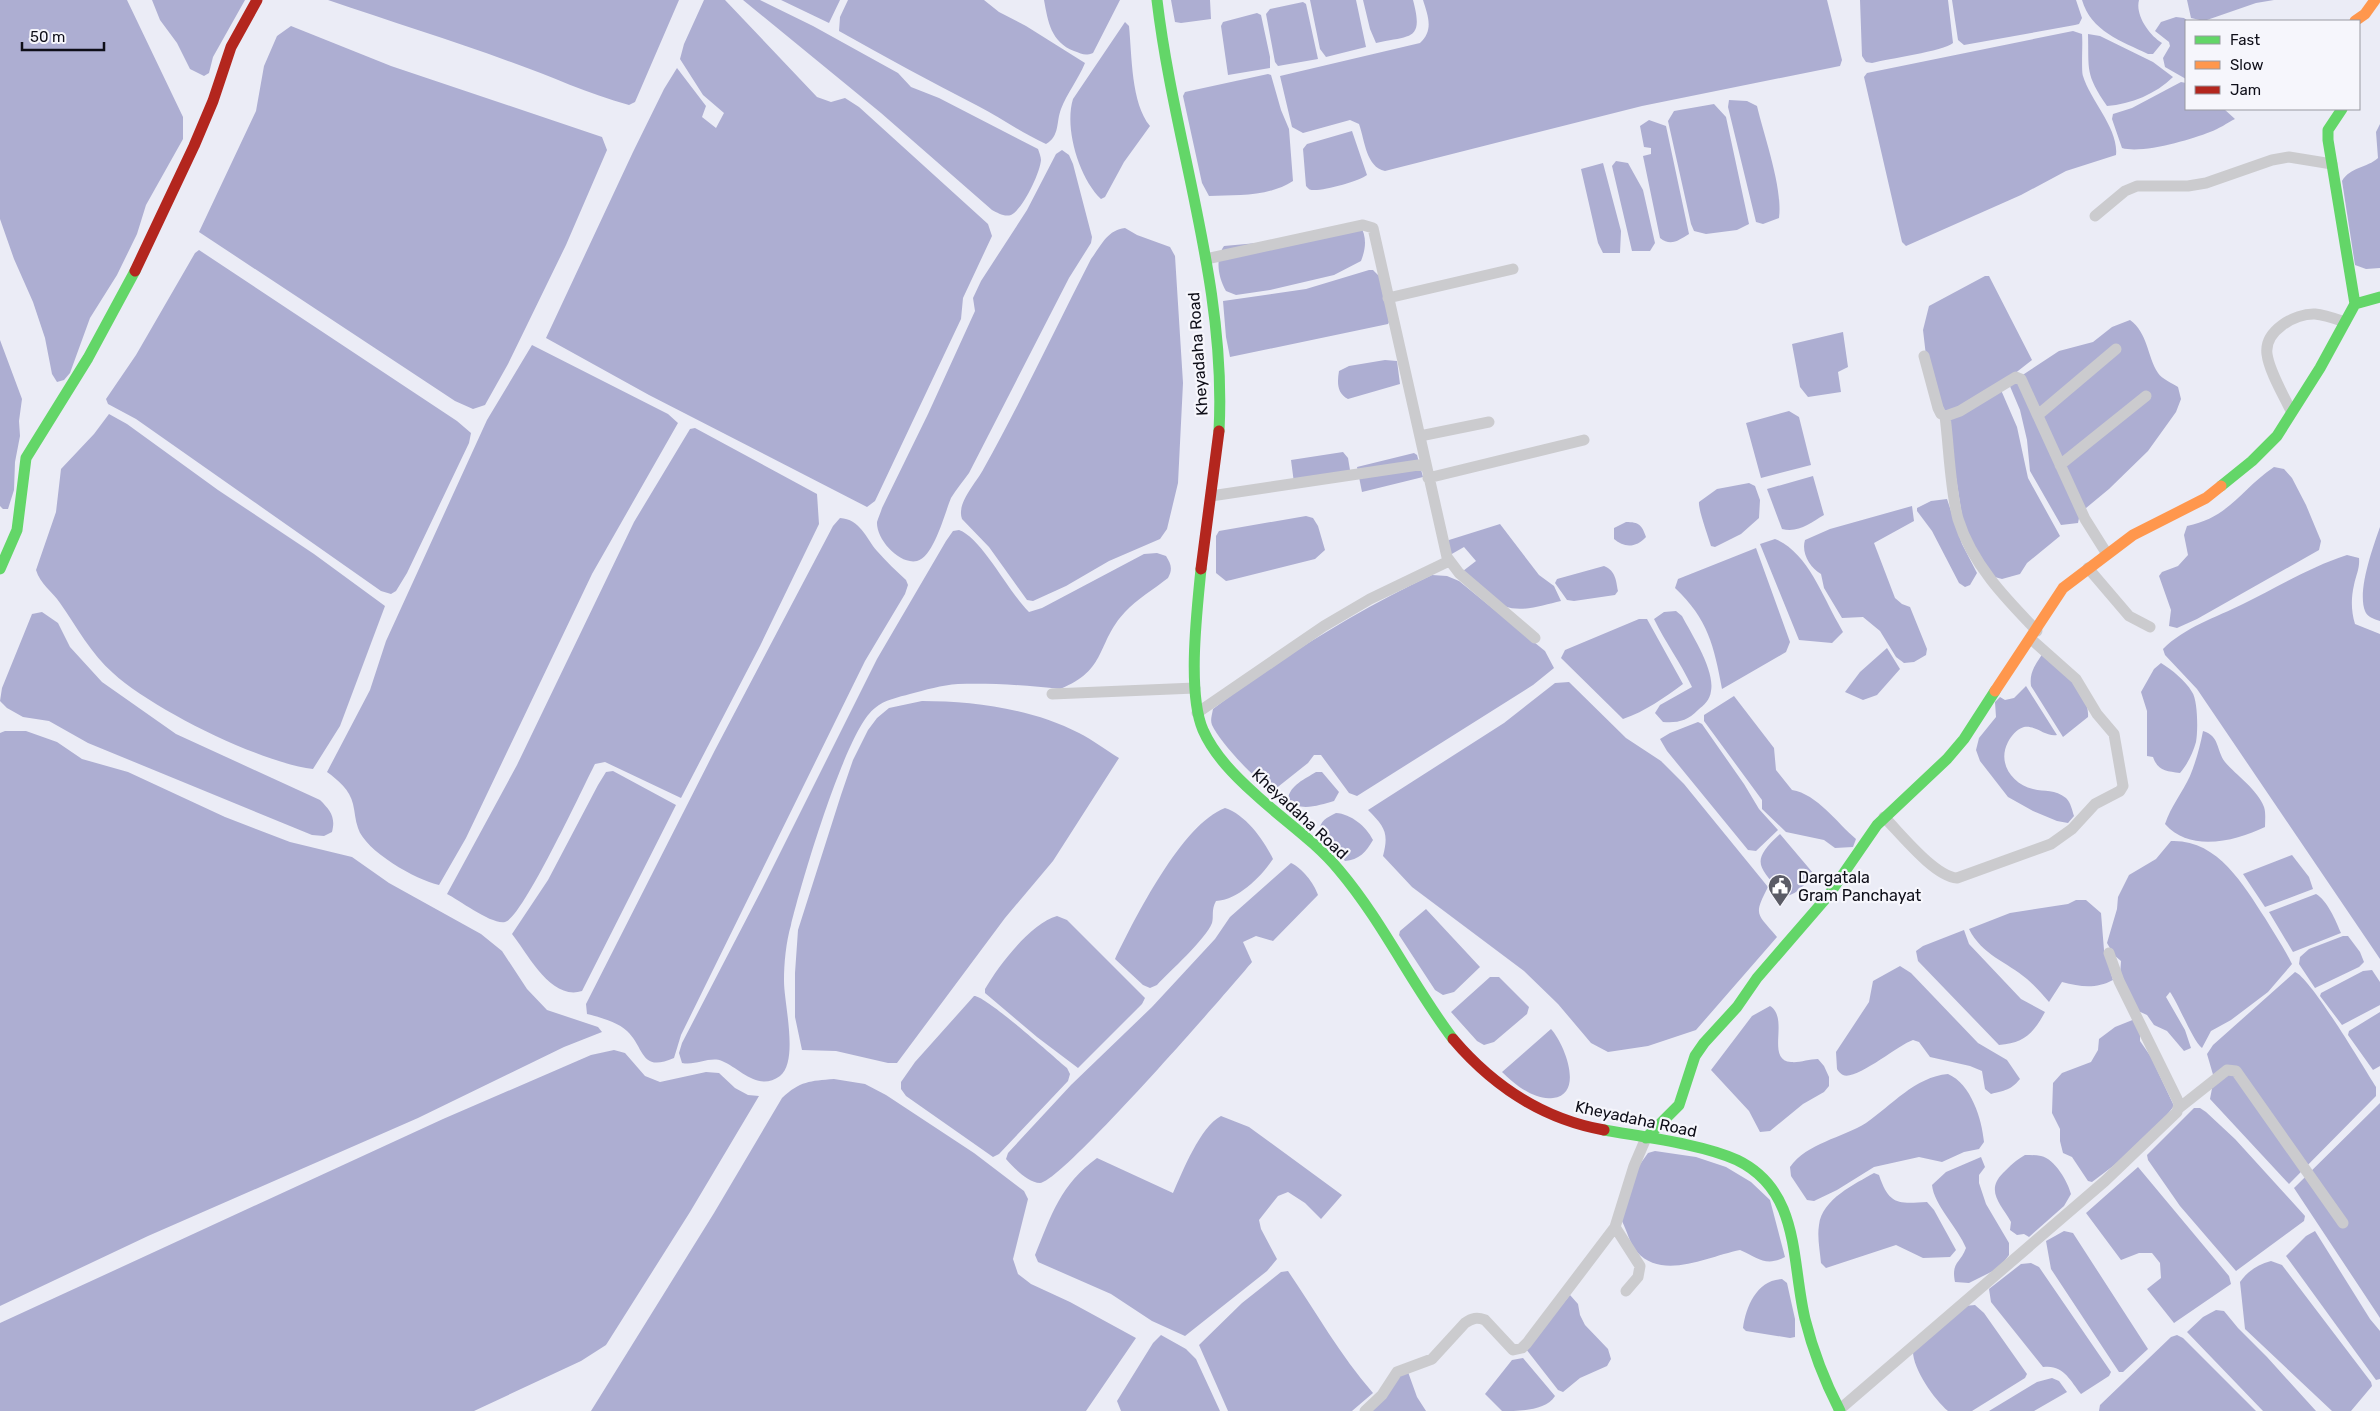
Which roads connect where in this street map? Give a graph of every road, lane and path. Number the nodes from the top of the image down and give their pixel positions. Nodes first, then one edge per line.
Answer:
1 (257, 0) edge
2 (1157, 0) edge
3 (2375, 0) edge
4 (2357, 20) edge
5 (2341, 110) edge
6 (2332, 164) junction
7 (2095, 216) dead end
8 (1206, 259) junction
9 (1513, 269) dead end
10 (2380, 297) edge
11 (1388, 298) junction
12 (2355, 304) junction
13 (2345, 322) junction
14 (2116, 349) dead end
15 (1924, 356) dead end
16 (2146, 396) dead end
17 (2291, 412) junction
18 (2038, 415) junction
19 (1944, 416) junction
20 (1489, 422) dead end
21 (1420, 436) junction
22 (1584, 440) dead end
23 (1425, 464) junction
24 (2060, 465) junction
25 (1428, 478) junction
26 (1211, 496) junction
27 (2107, 554) junction
28 (1449, 561) junction
29 (2088, 568) junction
30 (0, 569) edge
31 (2150, 627) dead end
32 (2034, 635) junction
33 (1535, 638) dead end
34 (1195, 688) junction
35 (1052, 694) dead end
36 (1197, 713) junction
37 (1884, 817) junction
38 (2109, 953) dead end
39 (2179, 1108) junction
40 (1646, 1138) junction
41 (2343, 1223) dead end
42 (1615, 1227) junction
43 (1626, 1291) dead end
44 (1839, 1410) edge
45 (1365, 1411) edge

1 - 30 main road
2 - 8 main road, Kheyadaha Road
3 - 4 main road
5 - 6 main road
6 - 7 street
6 - 12 main road
8 - 11 street
8 - 26 main road, Kheyadaha Road
9 - 11 street
10 - 12 main road
11 - 21 street
12 - 13 main road
13 - 17 main road
13 - 17 street
14 - 18 street
15 - 19 street
16 - 24 street
17 - 27 main road
18 - 19 street
18 - 24 street
19 - 32 street
20 - 21 street
21 - 23 street
22 - 25 street
23 - 25 street
23 - 26 street
24 - 27 street
25 - 28 street
26 - 34 main road, Kheyadaha Road
27 - 29 main road
28 - 33 street
28 - 36 street
29 - 31 street
29 - 32 main road
32 - 37 main road
32 - 37 street
34 - 35 street
34 - 36 main road, Kheyadaha Road
36 - 40 main road, Kheyadaha Road
37 - 40 main road
38 - 39 street
39 - 41 street
39 - 44 street
40 - 42 street
40 - 44 main road, Kheyadaha Road
42 - 43 street
42 - 45 street

